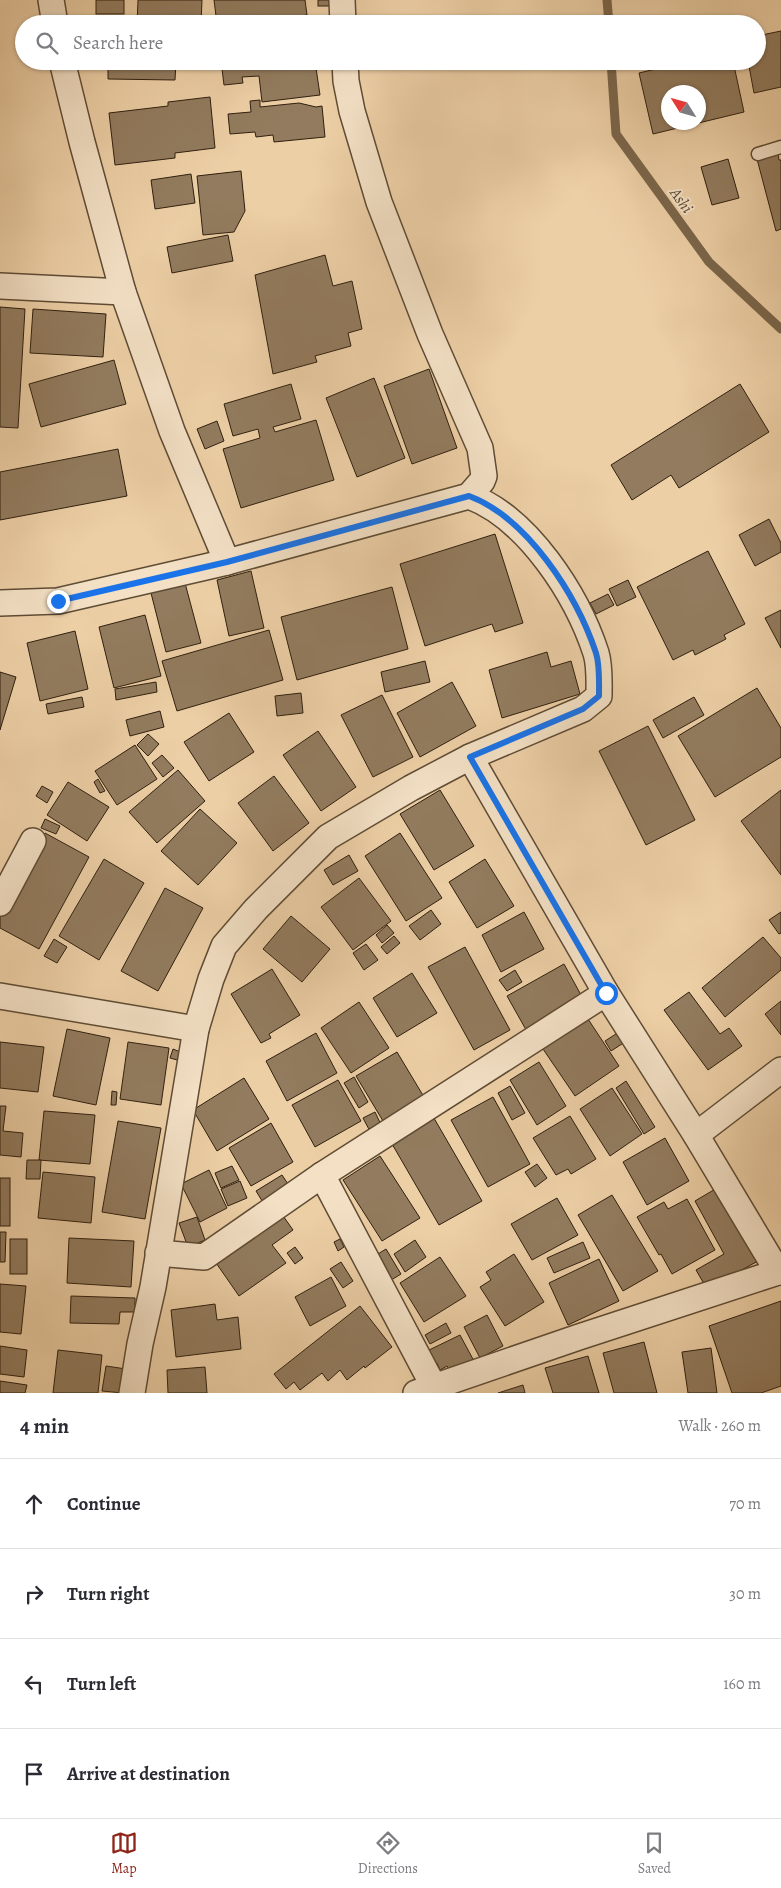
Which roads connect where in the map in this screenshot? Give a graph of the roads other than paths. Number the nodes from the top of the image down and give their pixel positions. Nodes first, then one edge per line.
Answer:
1 (51, 0) edge
2 (342, 0) edge
3 (54, 15) edge
4 (343, 15) edge
5 (64, 70) edge
6 (345, 70) edge
7 (781, 147) edge
8 (758, 154) dead end
9 (0, 286) edge
10 (123, 292) junction
11 (469, 496) junction
12 (227, 562) junction
13 (0, 603) edge
14 (470, 757) junction
15 (33, 841) dead end
16 (0, 903) edge
17 (606, 993) junction
18 (0, 996) edge
19 (196, 1029) junction
20 (781, 1070) edge
21 (696, 1135) junction
22 (322, 1175) junction
23 (158, 1253) junction
24 (780, 1272) edge
25 (425, 1390) edge
26 (132, 1393) edge

1 - 3 street
2 - 4 street
5 - 10 street
6 - 11 street
7 - 8 lane
9 - 10 street
10 - 12 street
11 - 12 street
11 - 14 street
12 - 13 street
14 - 17 street
14 - 19 street
15 - 16 street
17 - 21 street
17 - 22 street
18 - 19 street
19 - 23 street
20 - 21 street
21 - 24 street
22 - 23 street
22 - 25 street
23 - 26 street
24 - 25 street

